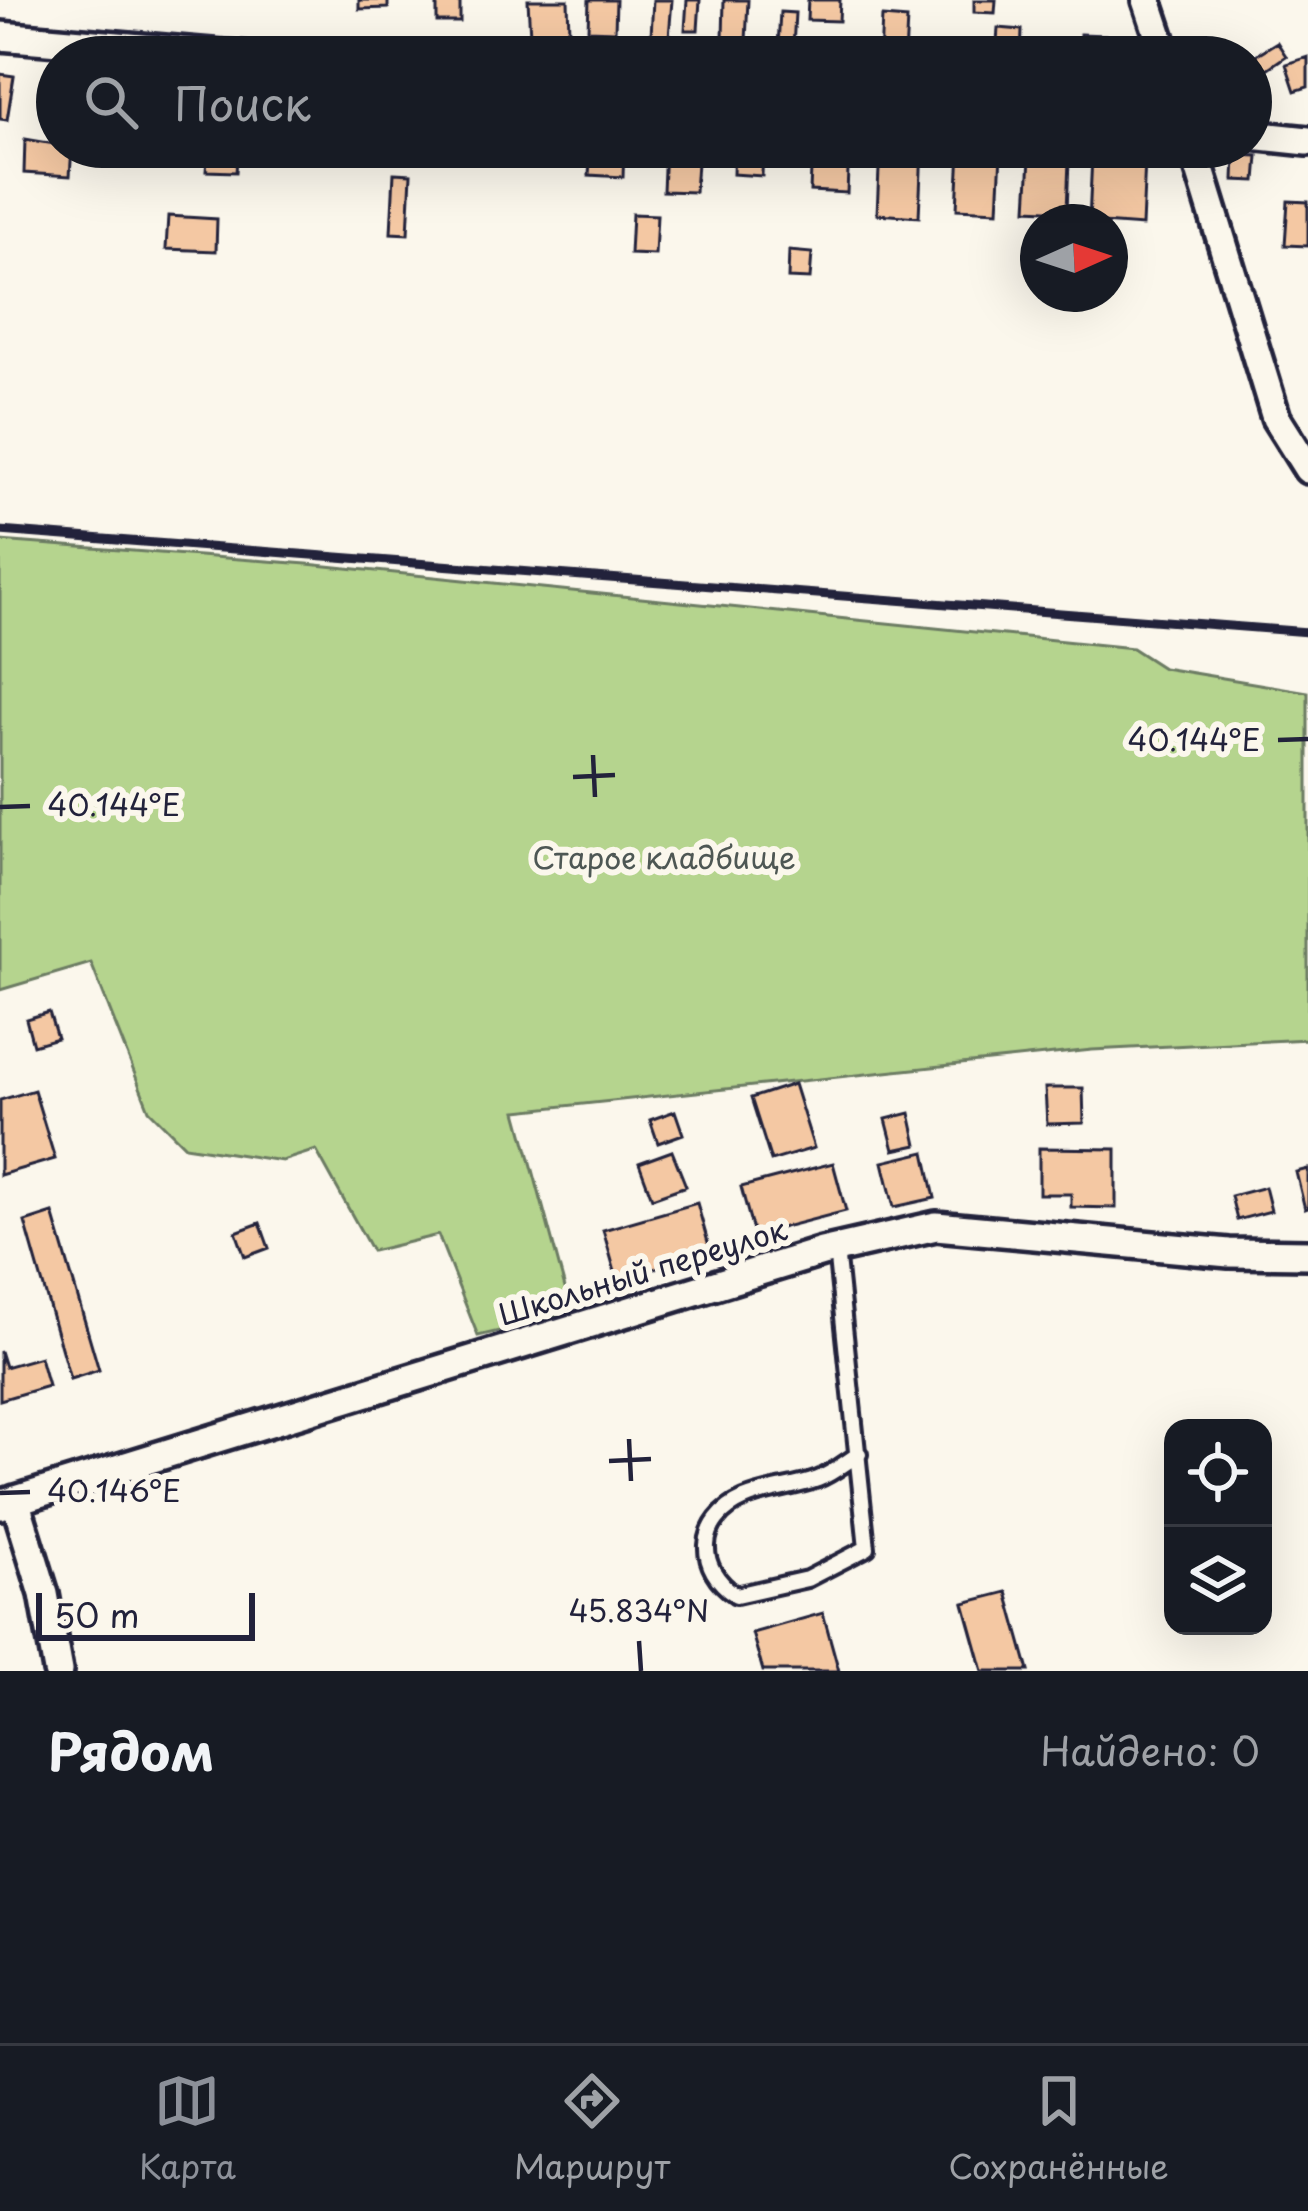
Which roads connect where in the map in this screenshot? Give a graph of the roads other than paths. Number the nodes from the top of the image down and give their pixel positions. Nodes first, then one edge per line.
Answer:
1 (1147, 0) edge
2 (0, 36) edge
3 (1159, 36) edge
4 (36, 39) edge
5 (1272, 137) edge
6 (1308, 141) edge
7 (1199, 168) edge
8 (1308, 469) edge
9 (836, 1249) junction
10 (1308, 1254) edge
11 (859, 1454) junction
12 (7, 1502) edge
13 (58, 1671) edge

1 - 3 street
2 - 4 street
5 - 6 street
7 - 8 street
9 - 10 street, Школьный переулок
9 - 11 lane
9 - 12 street, Школьный переулок
11 - 11 lane
12 - 13 street, Школьный переулок

